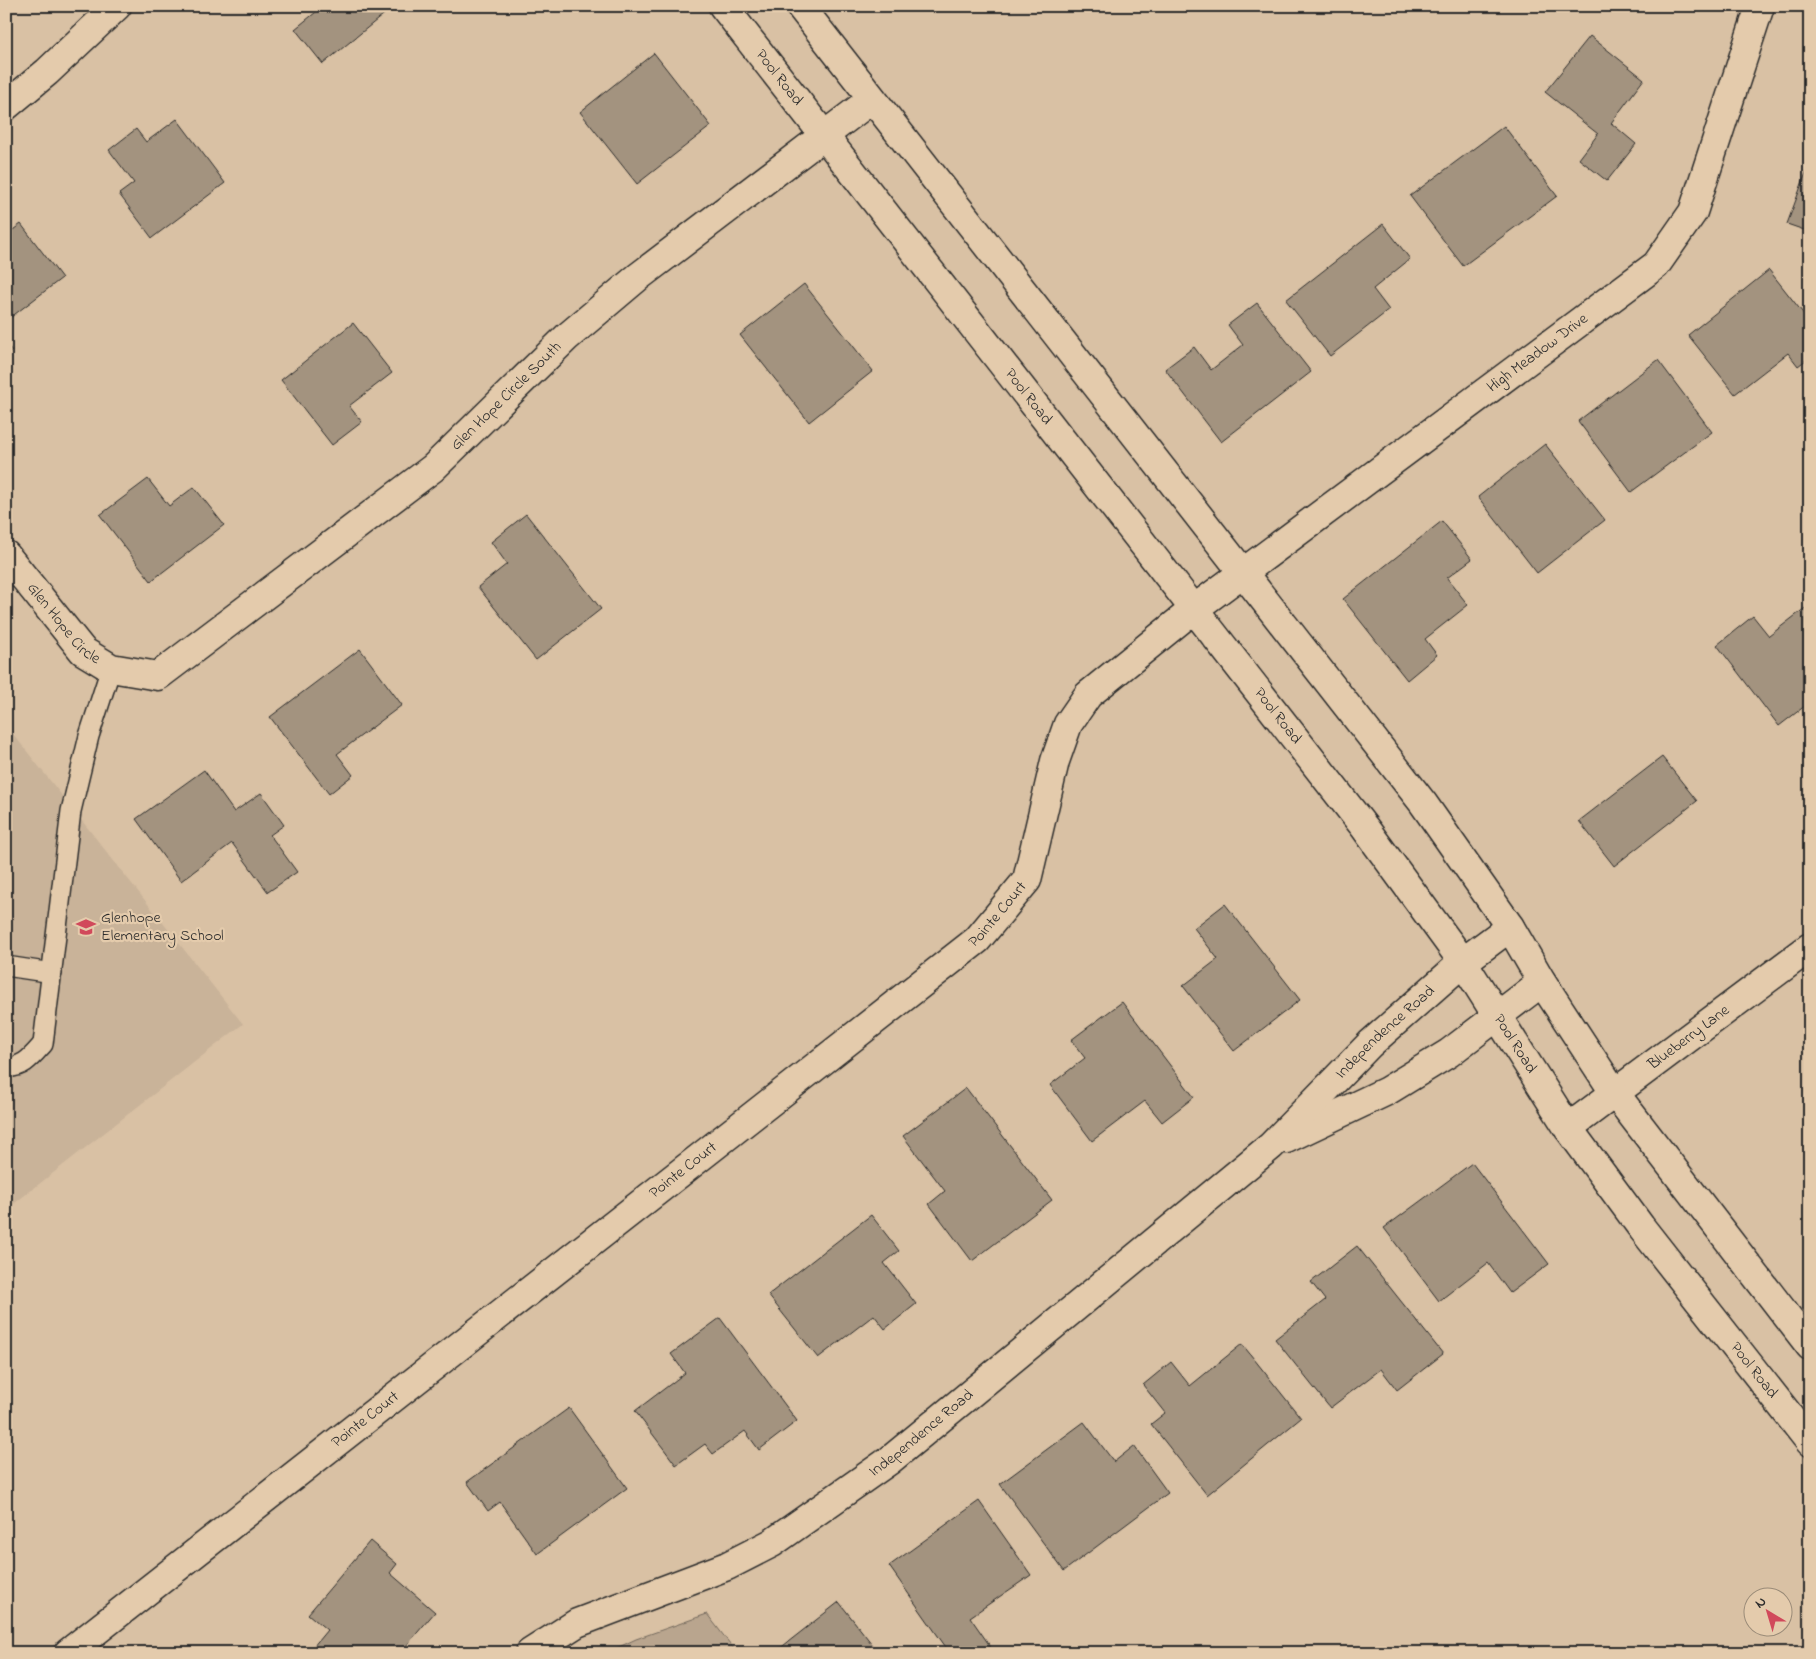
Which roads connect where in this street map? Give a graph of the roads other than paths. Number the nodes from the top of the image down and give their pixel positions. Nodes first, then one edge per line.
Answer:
1 (117, 6) edge
2 (723, 6) edge
3 (800, 6) edge
4 (1760, 6) edge
5 (872, 99) junction
6 (6, 106) edge
7 (823, 137) junction
8 (6, 555) edge
9 (1242, 573) junction
10 (1194, 609) junction
11 (123, 669) junction
12 (1510, 927) junction
13 (1810, 947) edge
14 (1463, 962) junction
15 (6, 966) edge
16 (52, 973) junction
17 (1542, 982) junction
18 (1496, 1016) junction
19 (6, 1067) edge
20 (1614, 1092) junction
21 (1568, 1128) junction
22 (1271, 1146) junction
23 (1810, 1346) edge
24 (1810, 1442) edge
25 (68, 1653) edge
26 (530, 1653) edge

1 - 6 street
2 - 7 street, Pool Road
3 - 5 street
4 - 9 street, High Meadow Drive
5 - 7 street, Glen Hope Circle South
5 - 9 street
7 - 10 street, Pool Road
7 - 11 street, Glen Hope Circle South
8 - 11 street, Glen Hope Circle
9 - 10 street, High Meadow Drive
9 - 12 street
10 - 14 street, Pool Road
10 - 25 street, Pointe Court
11 - 16 lane
12 - 14 street, Independence Road
12 - 17 street
13 - 20 street, Blueberry Lane
14 - 18 street, Pool Road
14 - 22 street, Independence Road
15 - 16 lane
16 - 19 lane
17 - 18 street, Independence Road
17 - 20 street
18 - 21 street, Pool Road
18 - 22 street, Independence Road
20 - 21 street, Blueberry Lane
20 - 23 street
21 - 24 street, Pool Road
22 - 26 street, Independence Road

